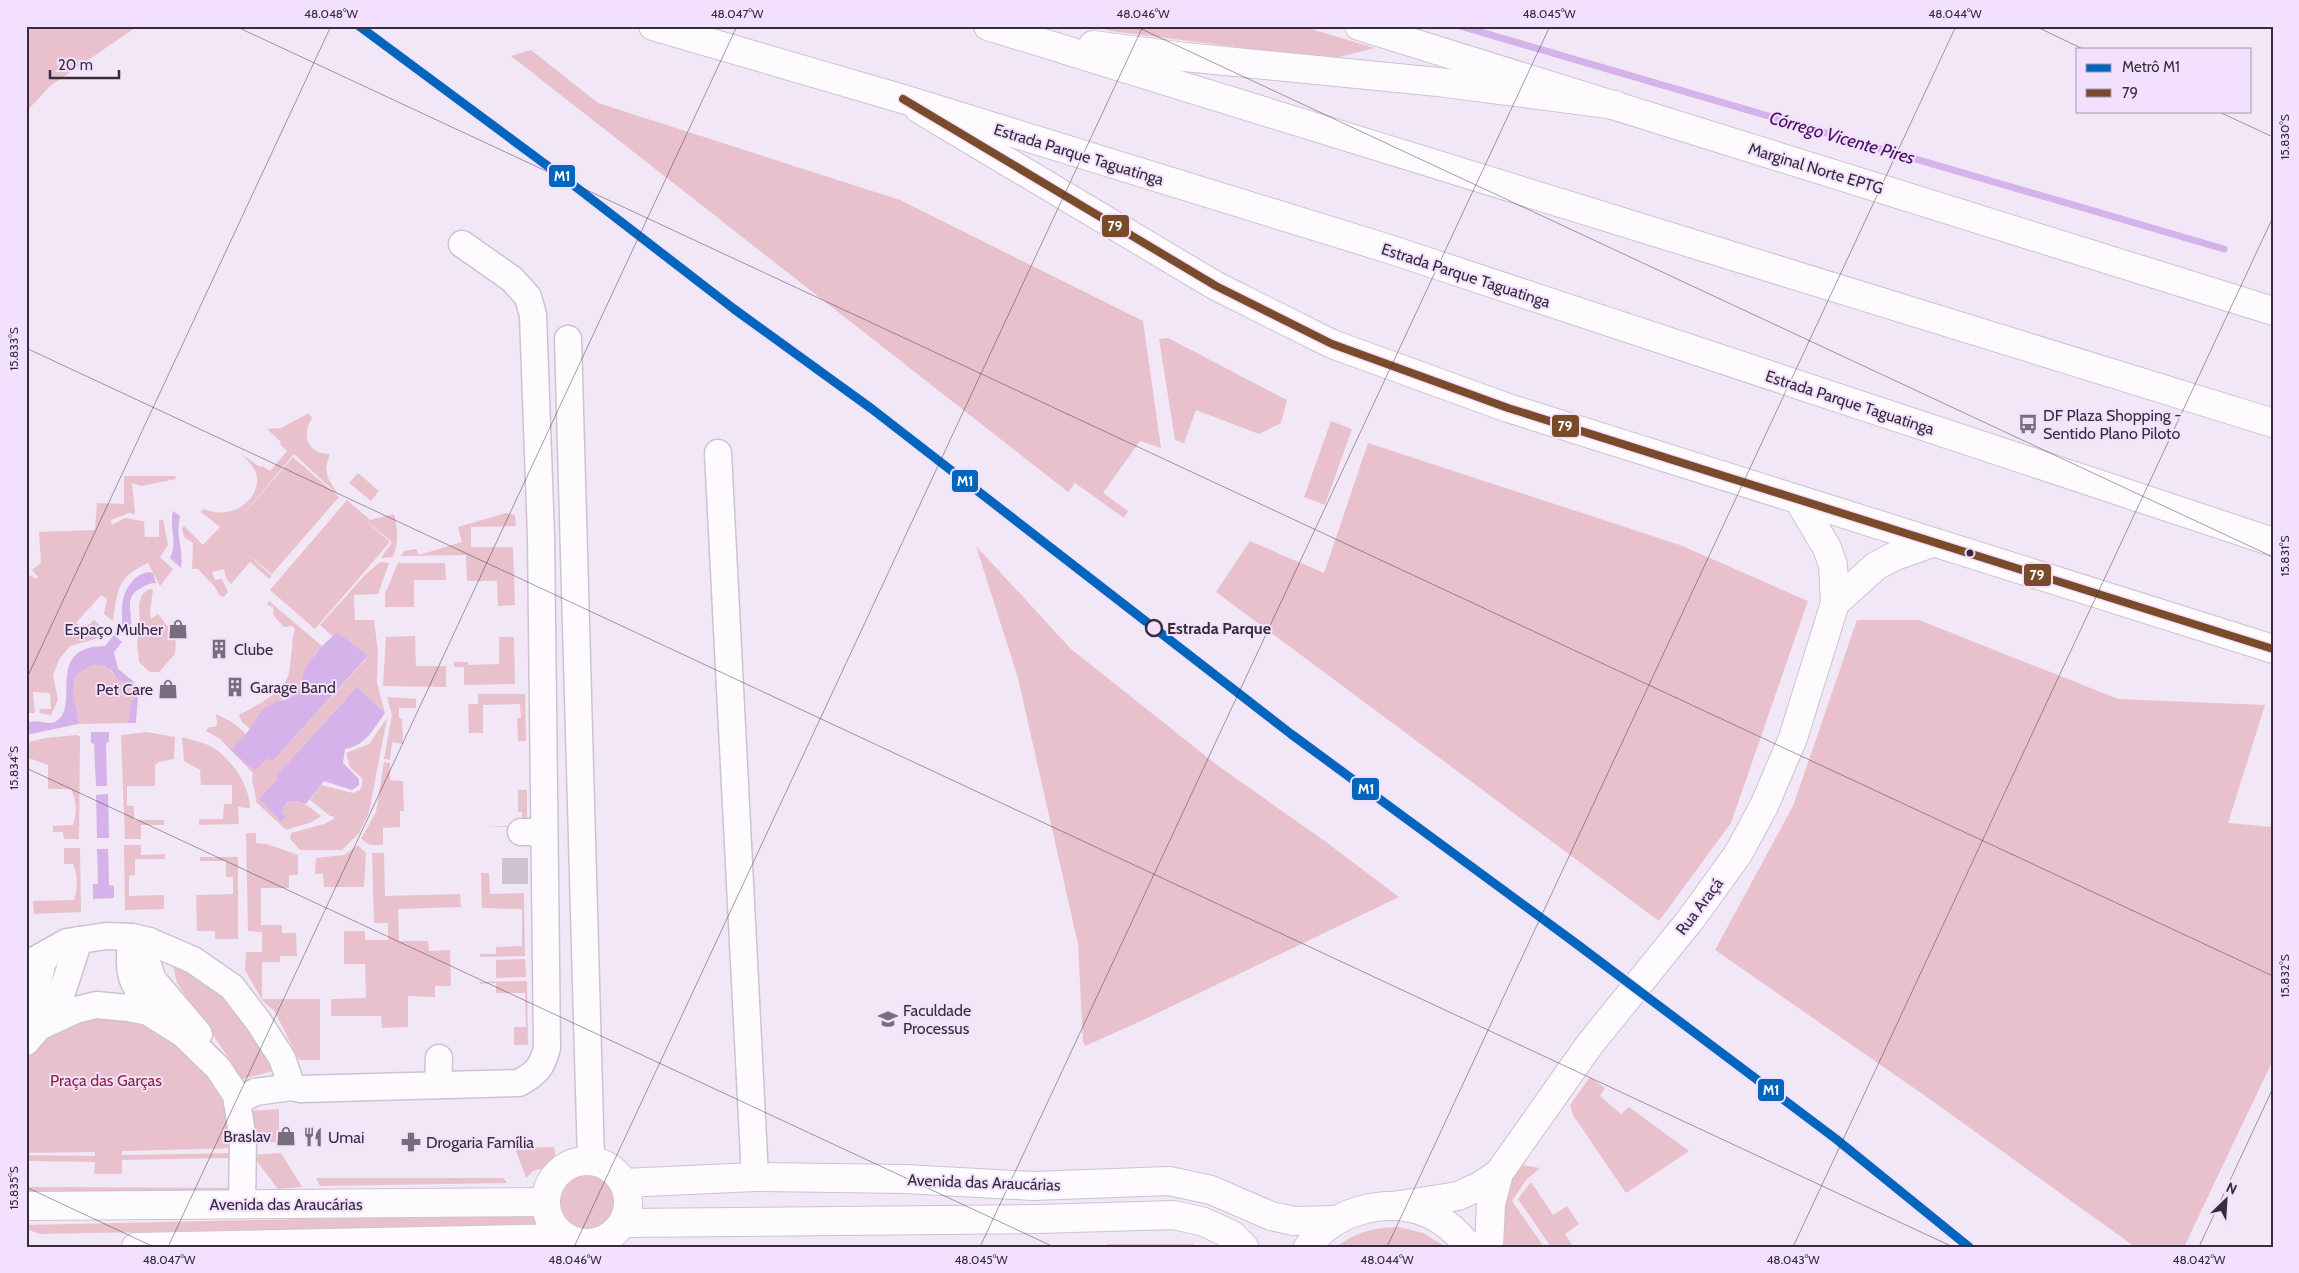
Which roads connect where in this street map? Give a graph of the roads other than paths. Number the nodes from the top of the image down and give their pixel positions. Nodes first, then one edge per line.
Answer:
1 (653, 26) edge
2 (988, 26) edge
3 (1358, 26) edge
4 (1019, 36) junction
5 (903, 99) junction
6 (1615, 106) junction
7 (462, 244) dead end
8 (2273, 311) edge
9 (568, 339) dead end
10 (2273, 423) edge
11 (718, 453) dead end
12 (1799, 501) junction
13 (2273, 542) edge
14 (1932, 543) junction
15 (1835, 603) junction
16 (2273, 649) edge
17 (149, 942) junction
18 (65, 945) junction
19 (26, 965) edge
20 (36, 1033) edge
21 (183, 1034) junction
22 (446, 1058) dead end
23 (225, 1078) junction
24 (445, 1085) junction
25 (292, 1087) junction
26 (237, 1102) junction
27 (591, 1161) junction
28 (1499, 1173) junction
29 (755, 1177) junction
30 (624, 1183) junction
31 (1121, 1183) junction
32 (1036, 1186) junction
33 (545, 1202) junction
34 (242, 1204) junction
35 (26, 1206) edge
36 (1393, 1206) junction
37 (1120, 1216) junction
38 (1035, 1219) junction
39 (1337, 1220) junction
40 (619, 1234) edge
41 (567, 1242) edge
42 (136, 1247) edge
43 (1244, 1247) edge
44 (1308, 1247) edge
45 (1469, 1247) edge
46 (1489, 1247) edge

1 - 5 main road, Estrada Parque Taguatinga
2 - 4 main road
3 - 6 main road, Marginal Norte EPTG
4 - 6 main road
4 - 10 main road
5 - 12 main road
5 - 13 main road, Estrada Parque Taguatinga
6 - 8 main road, Marginal Norte EPTG
7 - 24 street
9 - 27 street
11 - 29 street
12 - 14 main road
12 - 15 main road, Rua Araçá
14 - 15 main road
14 - 16 main road
15 - 28 main road, Rua Araçá
17 - 18 street
17 - 21 street
17 - 23 street
17 - 25 street
18 - 19 street
18 - 20 street
20 - 21 street
21 - 23 street
22 - 24 street
23 - 26 street
24 - 25 street
25 - 26 street
26 - 34 street
27 - 30 main road
27 - 33 main road
28 - 36 main road, Rua Araçá
28 - 46 main road, Rua Araçá
29 - 30 main road, Avenida das Araucárias
29 - 32 main road, Avenida das Araucárias
30 - 40 main road
31 - 32 main road, Avenida das Araucárias
31 - 37 main road
31 - 39 main road, Avenida das Araucárias
32 - 38 main road
33 - 34 main road, Avenida das Araucárias
33 - 41 main road
34 - 35 main road, Avenida das Araucárias
36 - 39 main road
36 - 45 main road
37 - 38 main road, Avenida das Araucárias
37 - 43 main road, Avenida das Araucárias
38 - 40 main road, Avenida das Araucárias
39 - 44 main road
40 - 41 main road
41 - 42 main road

